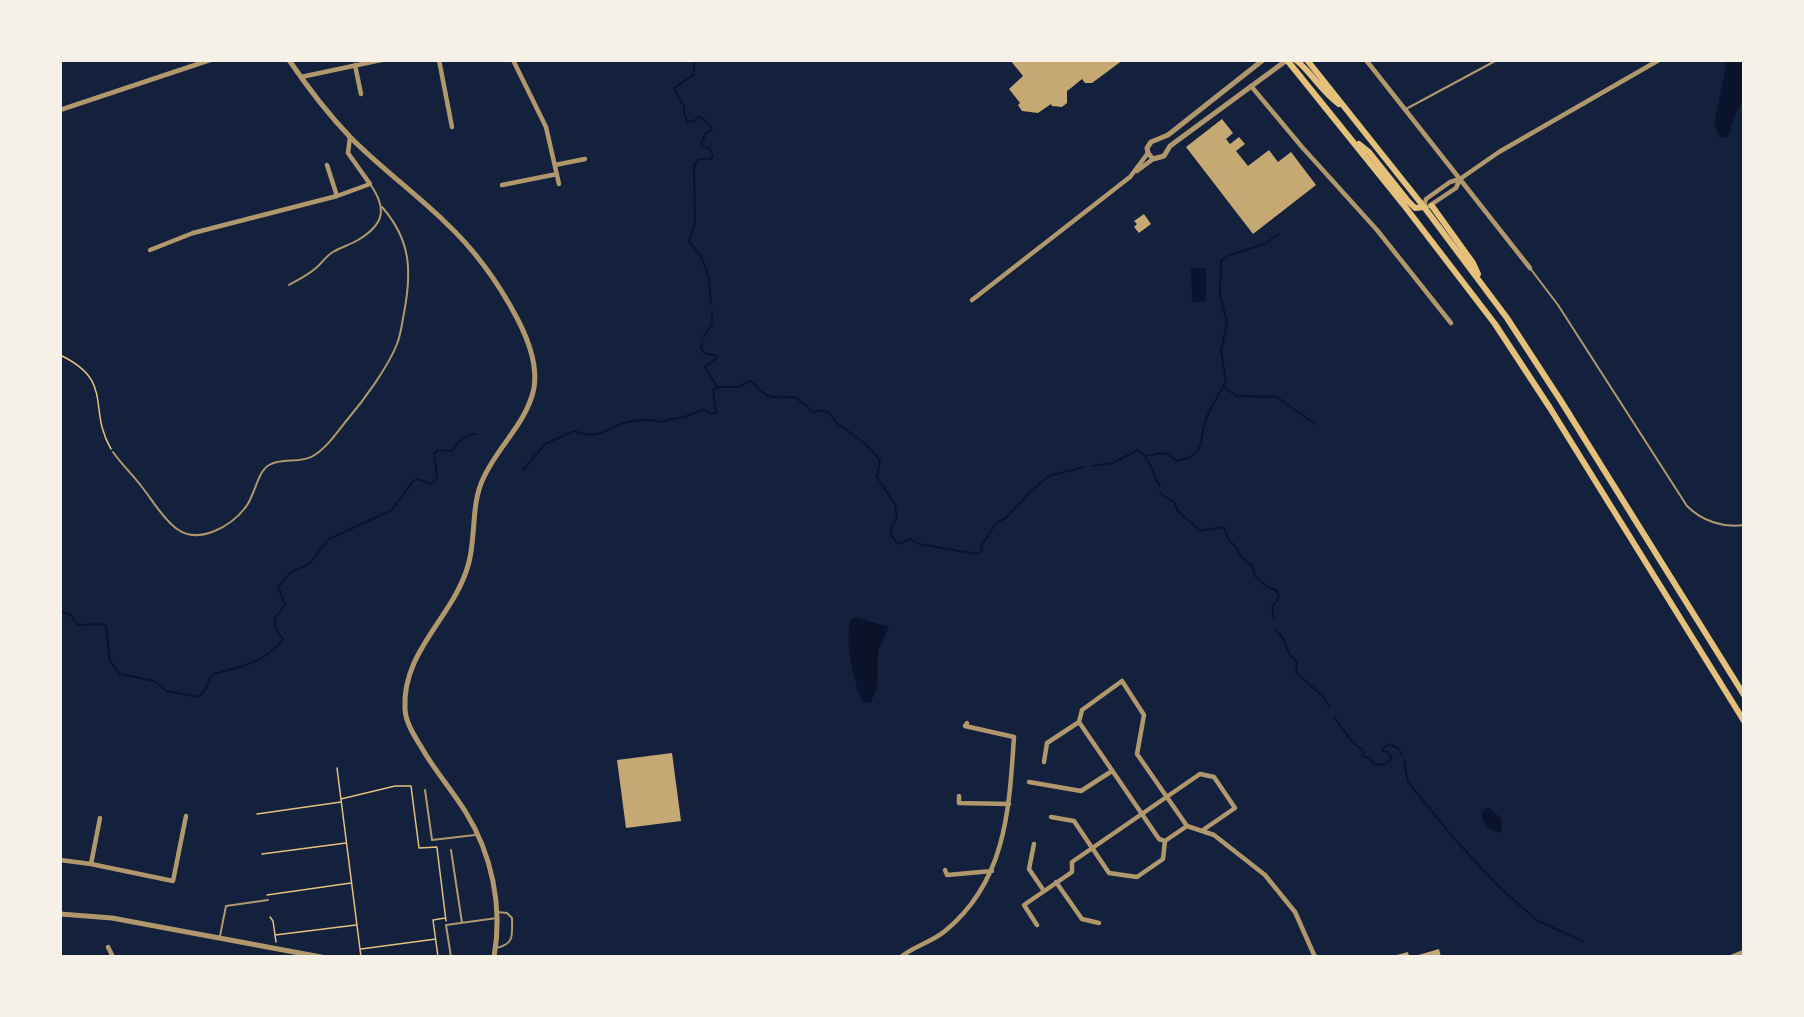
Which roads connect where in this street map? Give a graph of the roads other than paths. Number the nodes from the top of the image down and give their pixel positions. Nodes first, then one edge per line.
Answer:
1 (210, 60) edge
2 (289, 60) edge
3 (341, 60) edge
4 (381, 60) edge
5 (439, 60) edge
6 (513, 60) edge
7 (1263, 60) edge
8 (1287, 60) edge
9 (1296, 60) edge
10 (1307, 60) edge
11 (1366, 60) edge
12 (1497, 60) edge
13 (1659, 60) edge
14 (356, 65) junction
15 (342, 68) junction
16 (301, 77) junction
17 (1251, 86) junction
18 (361, 94) dead end
19 (1406, 109) junction
20 (60, 110) edge
21 (1346, 110) junction
22 (452, 127) dead end
23 (350, 137) junction
24 (1351, 138) junction
25 (1148, 153) junction
26 (585, 159) dead end
27 (1153, 159) junction
28 (327, 165) dead end
29 (555, 165) junction
30 (557, 174) junction
31 (1132, 174) junction
32 (1460, 179) junction
33 (370, 184) junction
34 (559, 184) dead end
35 (502, 185) dead end
36 (337, 196) junction
37 (1432, 206) junction
38 (382, 207) junction
39 (1424, 207) junction
40 (1413, 216) junction
41 (150, 250) dead end
42 (1530, 268) joint
43 (1481, 282) junction
44 (289, 285) dead end
45 (972, 300) dead end
46 (1450, 323) dead end
47 (113, 452) road end
48 (1744, 525) edge
49 (1744, 695) edge
50 (1744, 721) edge
51 (1078, 722) junction
52 (967, 723) dead end
53 (1044, 762) dead end
54 (1112, 771) junction
55 (1029, 782) dead end
56 (425, 790) dead end
57 (959, 796) dead end
58 (1167, 796) junction
59 (1009, 804) junction
60 (1142, 814) junction
61 (186, 816) dead end
62 (1051, 817) dead end
63 (100, 818) dead end
64 (1187, 826) junction
65 (1203, 830) junction
66 (478, 834) junction
67 (1165, 841) junction
68 (1034, 844) dead end
69 (1092, 848) junction
70 (452, 850) dead end
71 (60, 860) edge
72 (91, 864) junction
73 (945, 870) dead end
74 (992, 870) junction
75 (1056, 882) junction
76 (1044, 891) junction
77 (268, 900) dead end
78 (60, 914) edge
79 (497, 915) junction
80 (1099, 922) dead end
81 (462, 923) junction
82 (1037, 925) dead end
83 (219, 939) junction
84 (108, 947) dead end
85 (496, 948) junction
86 (1744, 952) edge
87 (287, 954) edge
88 (113, 957) edge
89 (321, 957) edge
90 (451, 957) edge
91 (494, 957) edge
92 (901, 957) edge
93 (1315, 957) edge
94 (1732, 957) edge

1 - 20 street
2 - 16 street
3 - 15 street
4 - 14 street
5 - 22 street
6 - 29 street
7 - 25 street
8 - 17 street
8 - 24 main road
9 - 21 main road
10 - 21 main road
11 - 19 street
12 - 19 lane
13 - 32 street
14 - 15 street
14 - 18 street
15 - 16 street
16 - 23 street
17 - 27 street
17 - 46 street
19 - 32 street
21 - 39 main road
23 - 33 street
23 - 66 street
24 - 39 main road
24 - 40 main road
25 - 27 street
25 - 31 street
26 - 29 street
27 - 31 street
28 - 36 street
29 - 30 street
30 - 34 street
30 - 35 street
31 - 45 street
32 - 37 street
32 - 39 street
32 - 42 street
33 - 36 street
33 - 38 lane
36 - 41 street
37 - 39 street
37 - 43 main road
38 - 44 lane
38 - 47 lane
39 - 40 main road
39 - 43 main road
40 - 50 main road
42 - 48 lane
43 - 49 main road
51 - 53 street
51 - 54 street
51 - 58 street
52 - 59 street
54 - 55 street
54 - 60 street
56 - 66 lane
57 - 59 street
58 - 60 street
58 - 64 street
58 - 65 street
59 - 74 street
60 - 67 street
60 - 69 street
61 - 72 street
62 - 69 street
63 - 72 street
64 - 65 street
64 - 67 street
65 - 93 street
66 - 79 street
67 - 69 street
68 - 76 street
69 - 75 street
70 - 81 lane
71 - 72 street
73 - 74 street
74 - 92 street
75 - 76 street
75 - 80 street
76 - 82 street
77 - 83 lane
78 - 83 street
79 - 81 lane
79 - 85 street
79 - 85 lane
81 - 90 lane
83 - 87 street
84 - 88 street
85 - 91 street
86 - 94 street
87 - 89 street

